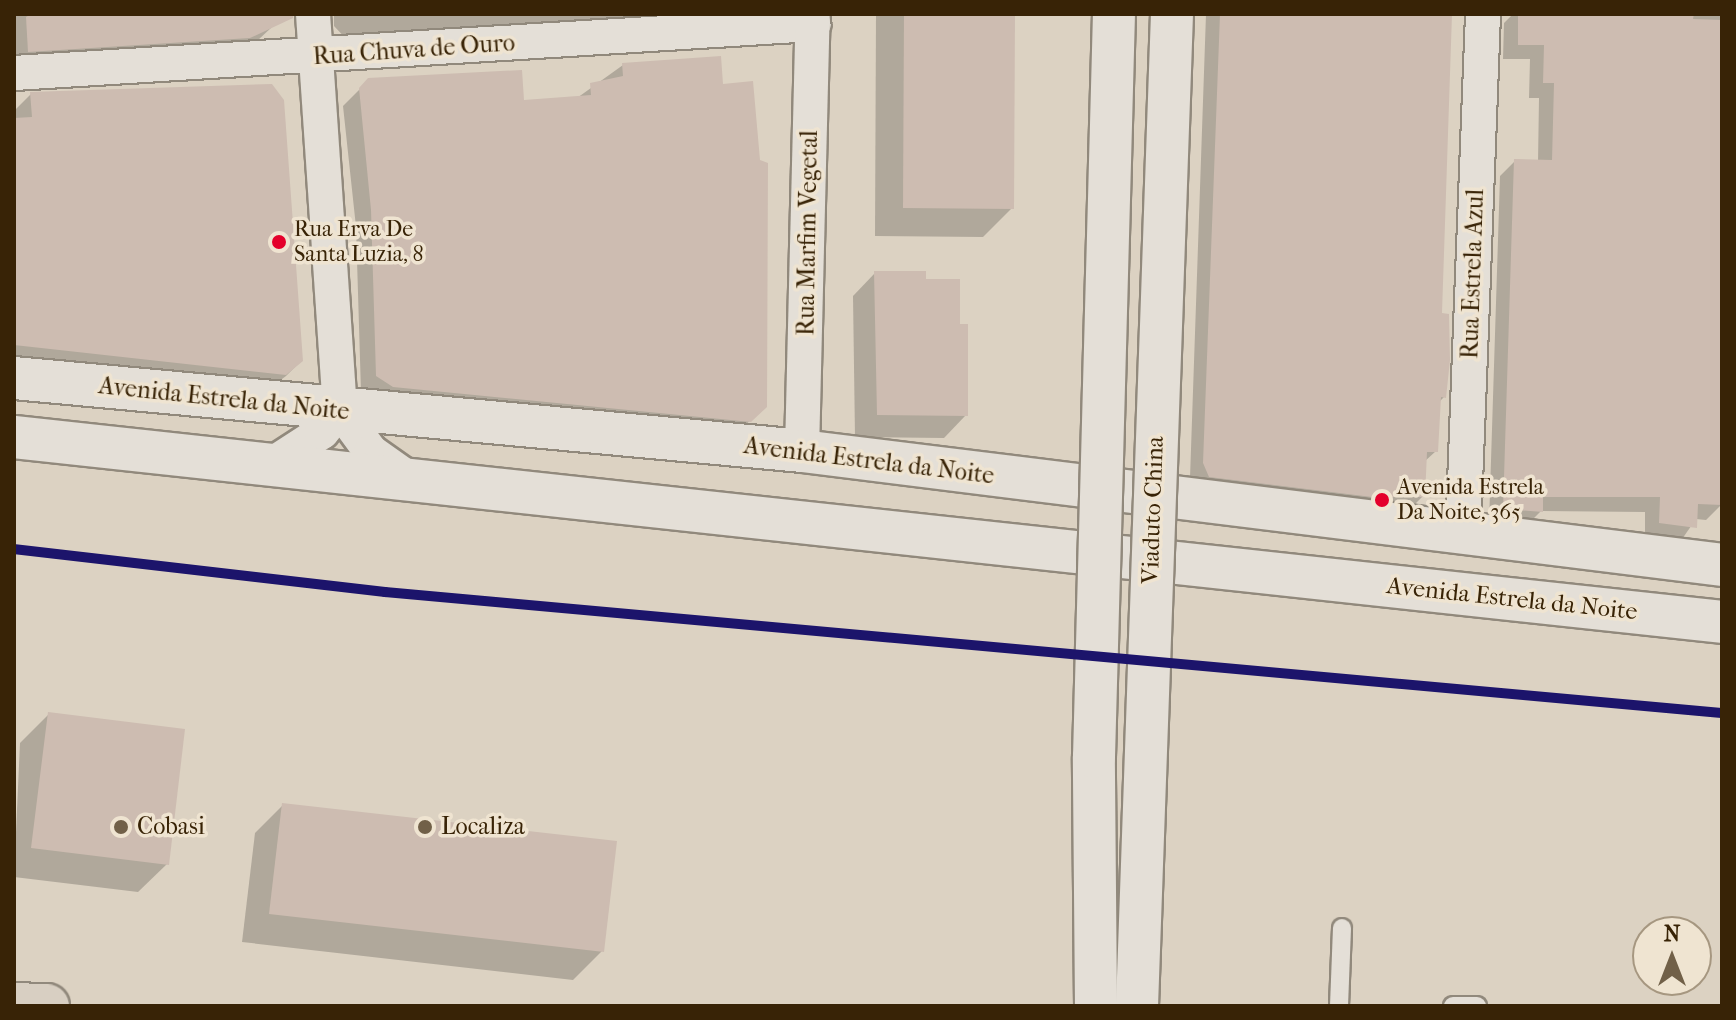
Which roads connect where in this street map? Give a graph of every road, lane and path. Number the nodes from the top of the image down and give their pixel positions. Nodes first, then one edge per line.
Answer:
1 (313, 14) edge
2 (1114, 14) edge
3 (1172, 14) edge
4 (1483, 14) edge
5 (813, 19) edge
6 (317, 56) junction
7 (14, 73) edge
8 (14, 378) edge
9 (340, 410) junction
10 (14, 437) edge
11 (802, 451) junction
12 (274, 463) junction
13 (405, 476) junction
14 (1463, 535) junction
15 (1722, 565) edge
16 (1722, 622) edge
17 (1342, 928) dead end
18 (14, 1005) edge
19 (47, 1006) edge
20 (1096, 1006) edge
21 (1137, 1006) edge
22 (1339, 1006) edge
23 (1453, 1006) edge
24 (1477, 1006) edge

1 - 6 street
2 - 20 street, bridge
3 - 21 street, Viaduto China, bridge
4 - 14 street, Rua Estrela Azul
5 - 6 street, Rua Chuva de Ouro
5 - 11 street, Rua Marfim Vegetal
6 - 7 street, Rua Chuva de Ouro
6 - 9 street
8 - 9 street, Avenida Estrela da Noite
9 - 11 street, Avenida Estrela da Noite
9 - 12 street
9 - 13 street
10 - 12 street, Avenida Estrela da Noite
11 - 14 street, Avenida Estrela da Noite
12 - 13 street, Avenida Estrela da Noite
13 - 16 street, Avenida Estrela da Noite
14 - 15 street, Avenida Estrela da Noite
17 - 22 lane
18 - 19 main road
23 - 24 lane

